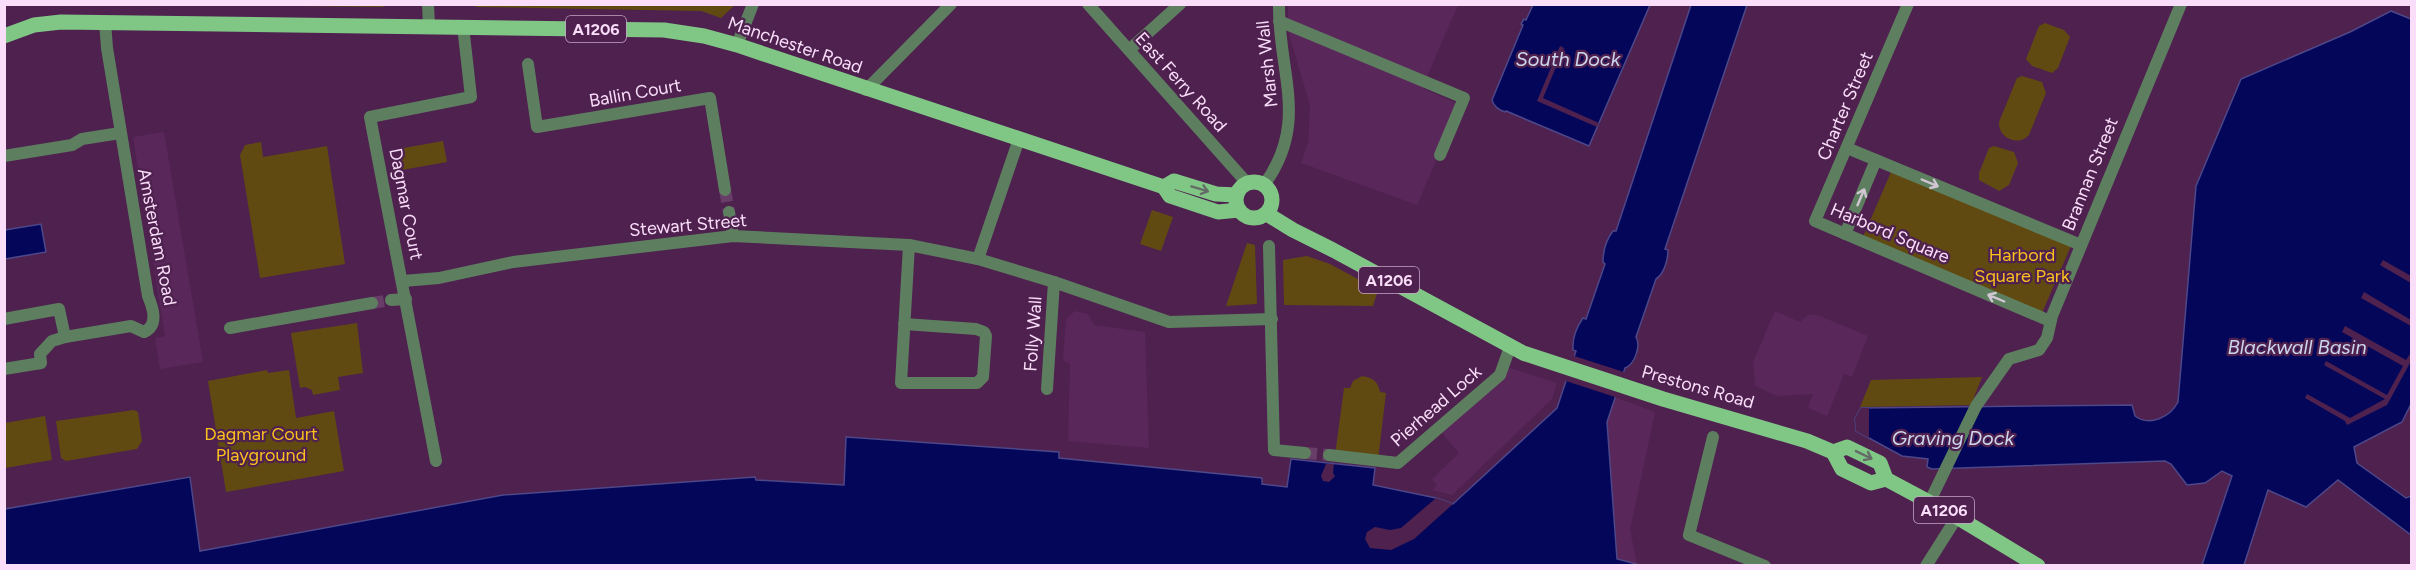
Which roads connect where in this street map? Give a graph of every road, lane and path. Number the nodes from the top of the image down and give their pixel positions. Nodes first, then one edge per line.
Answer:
1 (428, 4) edge
2 (753, 4) edge
3 (951, 4) edge
4 (1088, 4) edge
5 (1180, 4) edge
6 (1279, 4) edge
7 (1908, 4) edge
8 (2181, 4) edge
9 (1279, 21) junction
10 (105, 22) junction
11 (429, 26) junction
12 (463, 26) junction
13 (4, 36) edge
14 (738, 45) junction
15 (1129, 50) junction
16 (528, 64) dead end
17 (866, 90) junction
18 (120, 133) junction
19 (1020, 139) junction
20 (1847, 148) junction
21 (1440, 155) dead end
22 (4, 156) edge
23 (1876, 160) junction
24 (1264, 185) junction
25 (725, 190) tunnel mouth
26 (1241, 196) junction
27 (729, 212) tunnel mouth
28 (1267, 214) junction
29 (1815, 221) joint
30 (1845, 234) junction
31 (733, 236) junction
32 (909, 245) junction
33 (2081, 245) junction
34 (1269, 246) dead end
35 (978, 258) junction
36 (402, 281) junction
37 (1054, 282) junction
38 (406, 299) junction
39 (391, 300) tunnel mouth
40 (372, 303) tunnel mouth
41 (4, 319) edge
42 (1272, 319) junction
43 (2050, 321) junction
44 (904, 324) junction
45 (230, 328) dead end
46 (65, 337) junction
47 (1510, 347) junction
48 (4, 369) edge
49 (1047, 389) dead end
50 (1713, 437) dead end
51 (1833, 452) junction
52 (1305, 453) tunnel mouth
53 (1329, 455) tunnel mouth
54 (436, 461) dead end
55 (1886, 479) junction
56 (1929, 502) junction
57 (1957, 517) junction
58 (1765, 566) edge
59 (1926, 566) edge
60 (2038, 566) edge

1 - 11 street
2 - 14 street
3 - 17 street
4 - 15 street, East Ferry Road
5 - 15 street
6 - 9 street, Marsh Wall
7 - 20 street, Charter Street
8 - 33 street, Brannan Street
9 - 21 street
9 - 24 street, Marsh Wall
10 - 11 main road, Manchester Road / A1206
10 - 13 main road, Manchester Road / A1206
10 - 18 street, Amsterdam Road
11 - 12 main road, Manchester Road / A1206
12 - 14 main road, Manchester Road / A1206
12 - 36 street, Dagmar Court
14 - 17 main road, Manchester Road / A1206
15 - 26 street, East Ferry Road
16 - 25 street, Ballin Court
17 - 19 main road, Manchester Road / A1206
18 - 22 street
18 - 46 street, Amsterdam Road
19 - 26 main road, Manchester Road / A1206
19 - 35 street
20 - 23 street
20 - 29 street, Charter Street
30 -> 23 street
23 -> 33 street
24 - 26 main road, A1206
24 - 28 main road
26 - 28 main road, A1206
27 - 31 street
28 - 47 main road, A1206
29 - 30 street, Harbord Square
43 -> 30 street, Harbord Square
31 - 32 street, Stewart Street
31 - 36 street, Stewart Street
32 - 35 street, Stewart Street
32 - 44 street
33 - 43 street, Brannan Street
34 - 42 street
35 - 37 street, Stewart Street
36 - 38 street, Dagmar Court
37 - 42 street, Stewart Street
37 - 49 street, Folly Wall
38 - 39 street
38 - 54 street, Dagmar Court
40 - 45 street
41 - 46 street
42 - 52 street
43 - 56 street, Brannan Street
44 - 44 street
46 - 48 street, Amsterdam Road
47 - 51 main road, Prestons Road / A1206
47 - 53 street, Pierhead Lock
50 - 58 street
51 - 55 main road, Prestons Road / A1206
51 -> 55 main road, Prestons Road / A1206
55 - 56 main road, Prestons Road / A1206
56 - 57 main road, Prestons Road / A1206
57 - 59 street
57 - 60 main road, Prestons Road / A1206

